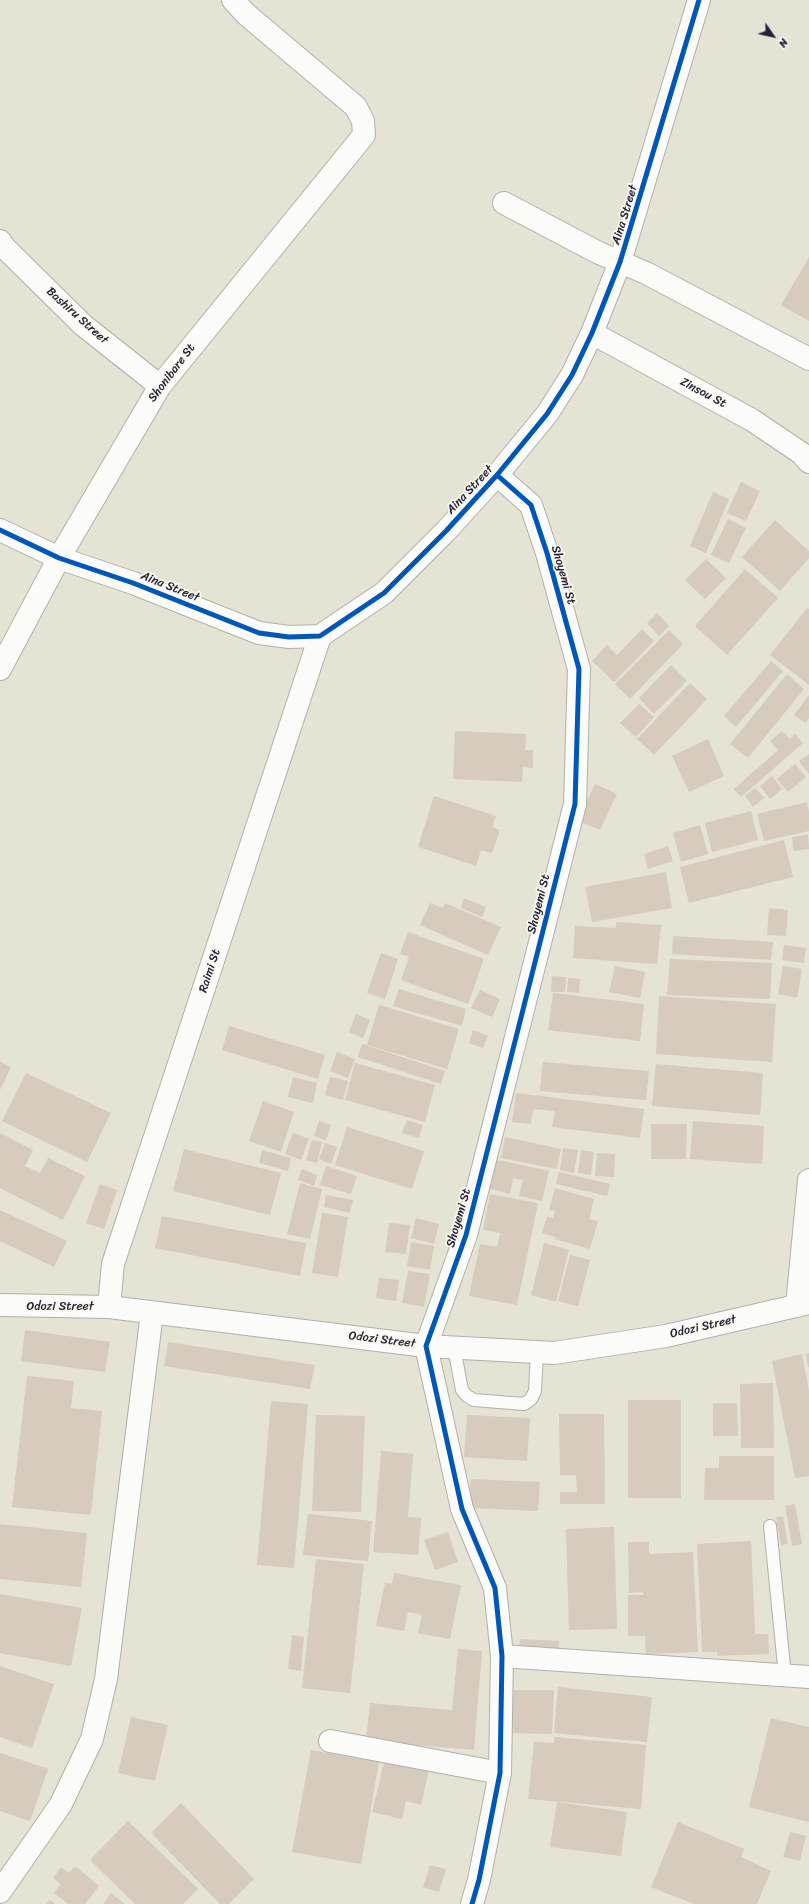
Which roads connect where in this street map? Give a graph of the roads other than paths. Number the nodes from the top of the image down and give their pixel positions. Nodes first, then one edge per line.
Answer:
1 (233, 0) edge
2 (699, 0) edge
3 (504, 203) dead end
4 (0, 241) edge
5 (620, 262) junction
6 (592, 333) junction
7 (809, 359) edge
8 (160, 386) junction
9 (809, 462) edge
10 (497, 475) junction
11 (0, 530) edge
12 (58, 558) junction
13 (320, 636) junction
14 (0, 669) edge
15 (809, 1180) edge
16 (803, 1304) edge
17 (0, 1305) edge
18 (109, 1307) junction
19 (152, 1314) junction
20 (426, 1346) junction
21 (454, 1348) junction
22 (537, 1352) junction
23 (770, 1526) dead end
24 (502, 1656) junction
25 (785, 1676) junction
26 (809, 1677) edge
27 (330, 1741) dead end
28 (500, 1773) junction
29 (0, 1892) edge
30 (472, 1904) edge

1 - 8 street, Shonibare St
2 - 5 street, Aina Street
3 - 5 street
4 - 8 street, Bashiru Street
5 - 6 street, Aina Street
5 - 7 street
6 - 9 street, Zinsou St
6 - 10 street, Aina Street
8 - 12 street, Shonibare St
10 - 13 street, Aina Street
10 - 20 street, Shoyemi St
11 - 12 street, Aina Street
12 - 13 street, Aina Street
12 - 14 street, Shonibare St
13 - 18 street, Raimi St
15 - 16 street
16 - 22 street, Odozi Street
17 - 18 street, Odozi Street
18 - 19 street, Odozi Street
19 - 20 street, Odozi Street
19 - 29 street
20 - 21 street, Odozi Street
20 - 24 street
21 - 22 street, Odozi Street
21 - 22 lane
23 - 25 lane
24 - 25 street
24 - 28 street
25 - 26 street
27 - 28 street
28 - 30 street

